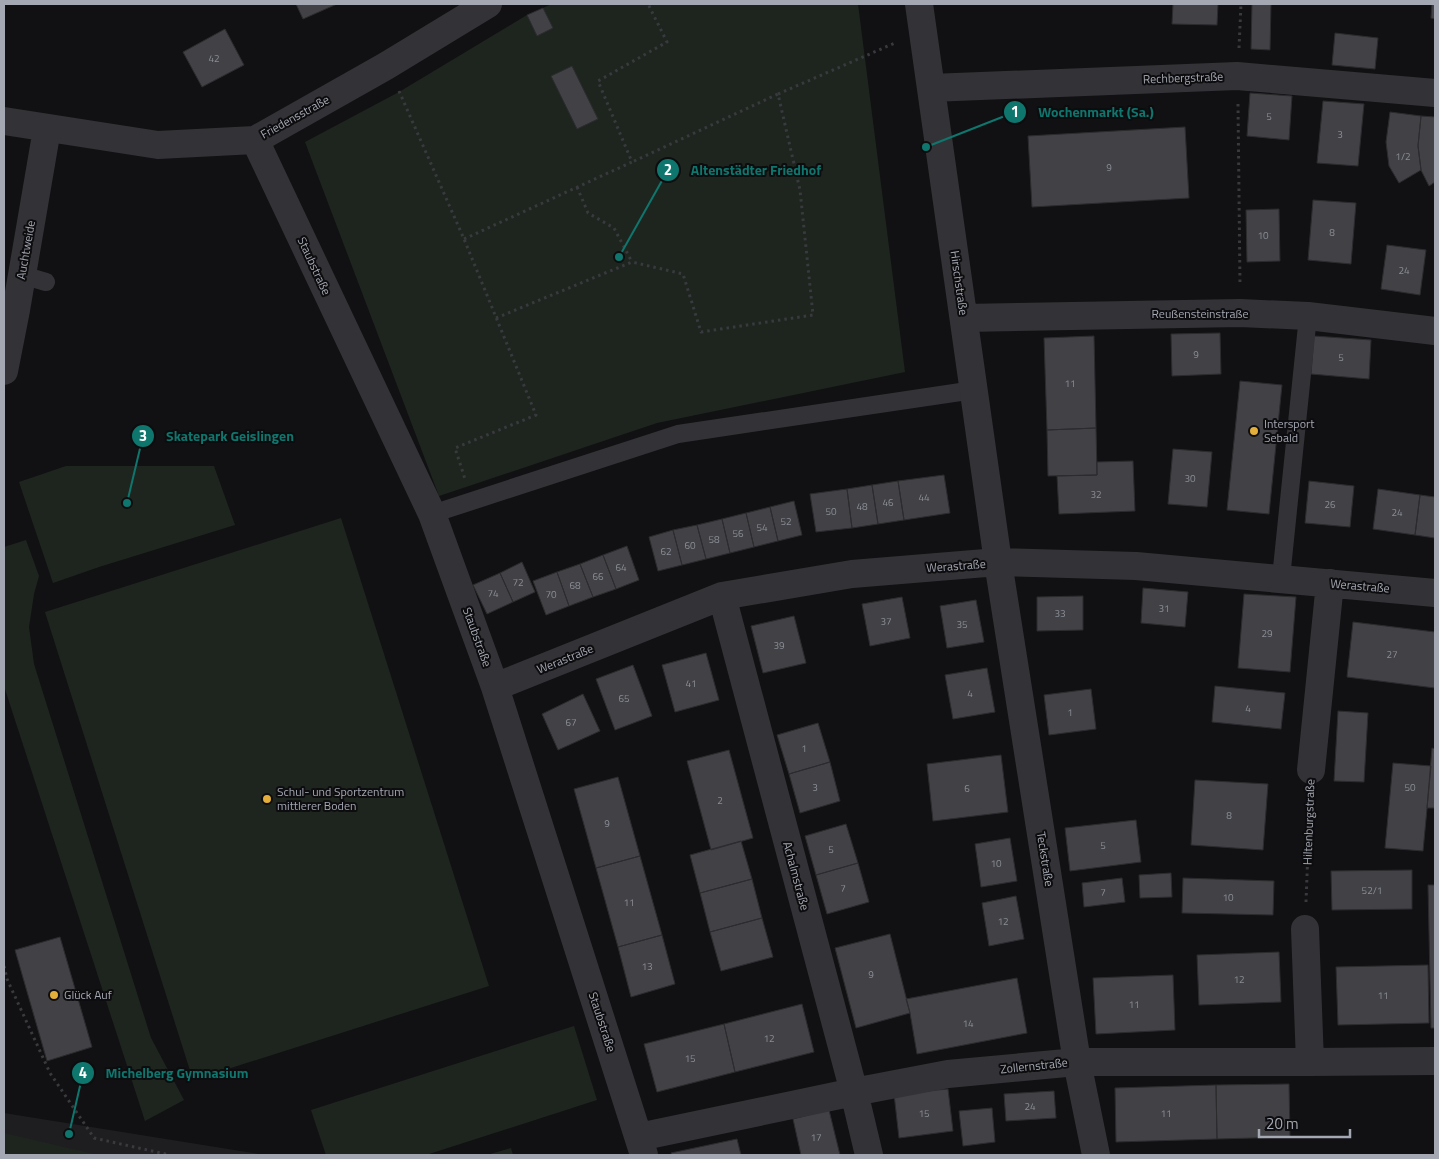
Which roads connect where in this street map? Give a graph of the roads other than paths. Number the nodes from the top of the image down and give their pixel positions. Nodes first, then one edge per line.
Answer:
1 (488, 4) edge
2 (919, 4) edge
3 (931, 88) junction
4 (1435, 93) edge
5 (4, 121) edge
6 (48, 129) junction
7 (255, 140) junction
8 (1308, 316) junction
9 (964, 318) junction
10 (1435, 331) edge
11 (4, 371) edge
12 (974, 390) junction
13 (432, 514) junction
14 (998, 562) junction
15 (1282, 578) junction
16 (1330, 583) junction
17 (1435, 593) edge
18 (722, 596) junction
19 (495, 686) junction
20 (1311, 770) road end
21 (1305, 929) road end
22 (1435, 1060) edge
23 (1077, 1062) junction
24 (1310, 1062) junction
25 (854, 1092) junction
26 (642, 1146) edge
27 (869, 1155) edge
28 (1096, 1155) edge

1 - 7 street, Friedensstraße
2 - 3 street, Hirschstraße
3 - 4 street, Rechbergstraße
3 - 9 street, Hirschstraße
5 - 6 street, Friedensstraße
6 - 7 street, Friedensstraße
6 - 11 street, Auchtweide
7 - 13 street, Staubstraße
8 - 9 street, Reußensteinstraße
8 - 10 street, Reußensteinstraße
8 - 15 lane
9 - 12 street, Hirschstraße
12 - 13 lane
12 - 14 street, Hirschstraße
13 - 19 street, Staubstraße
14 - 15 street, Werastraße
14 - 18 street, Werastraße
14 - 23 street, Teckstraße
15 - 16 street, Werastraße
16 - 17 street, Werastraße
16 - 20 street, Hiltenburgstraße
18 - 19 street, Werastraße
18 - 25 street, Achalmstraße
19 - 26 street, Staubstraße
21 - 24 street
22 - 24 street, Zollernstraße
23 - 24 street, Zollernstraße
23 - 25 street, Zollernstraße
23 - 28 street, Teckstraße
25 - 26 street, Zollernstraße
25 - 27 street, Achalmstraße

